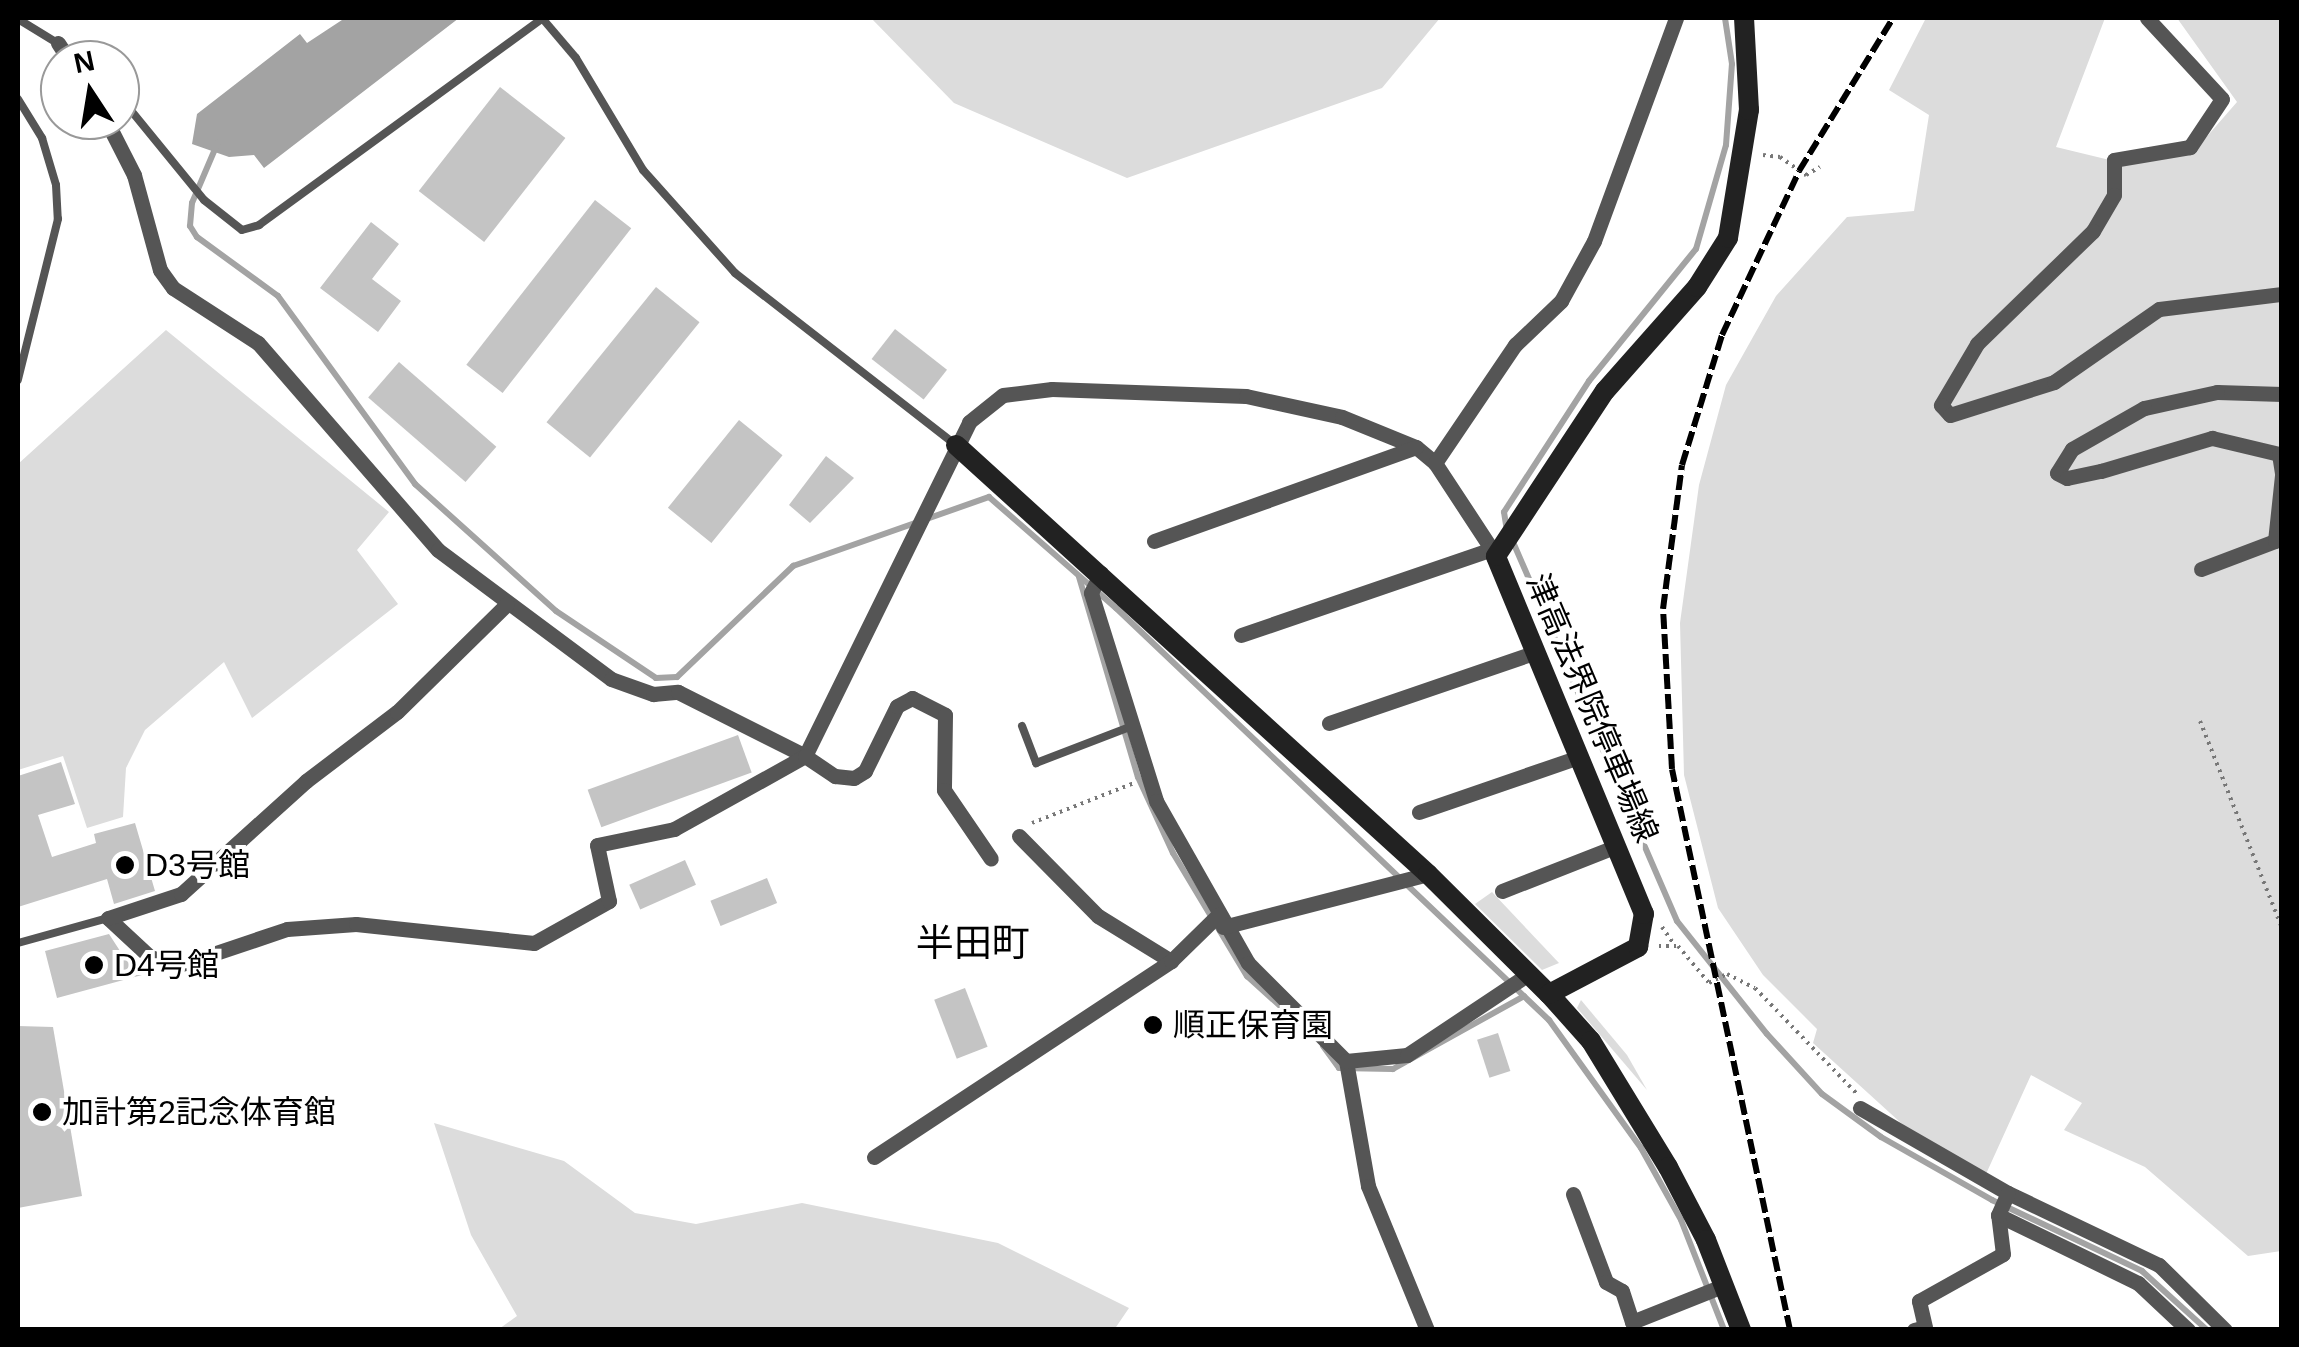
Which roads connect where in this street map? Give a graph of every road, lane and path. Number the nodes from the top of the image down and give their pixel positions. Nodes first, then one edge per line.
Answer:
1 (543, 18) edge
2 (1676, 18) edge
3 (1744, 18) edge
4 (2147, 18) edge
5 (18, 19) edge
6 (53, 40) edge
7 (18, 99) edge
8 (140, 122) edge
9 (116, 140) edge
10 (1743, 153) junction
11 (1820, 168) dead end
12 (2282, 294) edge
13 (18, 380) edge
14 (2282, 394) edge
15 (956, 444) junction
16 (1416, 447) junction
17 (1435, 463) junction
18 (2282, 474) edge
19 (1154, 541) dead end
20 (1497, 552) junction
21 (2200, 569) dead end
22 (1096, 582) junction
23 (507, 604) junction
24 (1241, 635) dead end
25 (1536, 652) junction
26 (2200, 721) dead end
27 (1329, 722) dead end
28 (1022, 726) dead end
29 (1125, 729) junction
30 (805, 756) junction
31 (1580, 756) junction
32 (1135, 783) dead end
33 (1419, 812) dead end
34 (1019, 836) joint
35 (1617, 846) junction
36 (991, 859) dead end
37 (1414, 880) junction
38 (1502, 892) dead end
39 (108, 918) junction
40 (1215, 922) junction
41 (2282, 928) edge
42 (18, 943) edge
43 (1638, 947) junction
44 (1172, 961) junction
45 (1520, 982) junction
46 (1549, 994) junction
47 (1347, 1066) junction
48 (1860, 1108) joint
49 (874, 1158) dead end
50 (1574, 1194) dead end
51 (2007, 1194) junction
52 (1998, 1214) junction
53 (2104, 1239) junction
54 (2093, 1261) junction
55 (1715, 1288) junction
56 (2216, 1326) edge
57 (1427, 1330) edge
58 (1741, 1330) edge
59 (1914, 1330) edge
60 (2188, 1330) edge

1 - 8 lane
1 - 15 lane
2 - 17 street
3 - 10 main road, 津高法界院停車場線
4 - 12 street
5 - 6 lane
7 - 13 lane
9 - 23 street
10 - 11 path
10 - 20 main road, 津高法界院停車場線
14 - 18 street
15 - 16 street
15 - 22 main road
15 - 30 street
16 - 17 street
16 - 19 street
17 - 20 street
18 - 21 street
20 - 24 street
20 - 25 main road, 津高法界院停車場線
22 - 29 street
22 - 37 main road
23 - 30 street
23 - 39 street
25 - 27 street
25 - 31 main road, 津高法界院停車場線
26 - 41 path
28 - 29 lane
29 - 40 street
30 - 36 street
30 - 39 street
31 - 33 street
31 - 35 main road, 津高法界院停車場線
32 - 34 path
34 - 44 street
35 - 38 street
35 - 43 main road, 津高法界院停車場線
37 - 40 street
37 - 45 main road
39 - 42 lane
40 - 44 street
40 - 47 street
43 - 46 main road
43 - 48 path
44 - 49 street
45 - 46 main road
45 - 47 street
46 - 55 main road
47 - 57 street
48 - 51 street
50 - 55 street
51 - 52 street
51 - 53 street
52 - 54 street
52 - 59 street
53 - 54 street
53 - 56 street
54 - 60 street
55 - 58 main road

